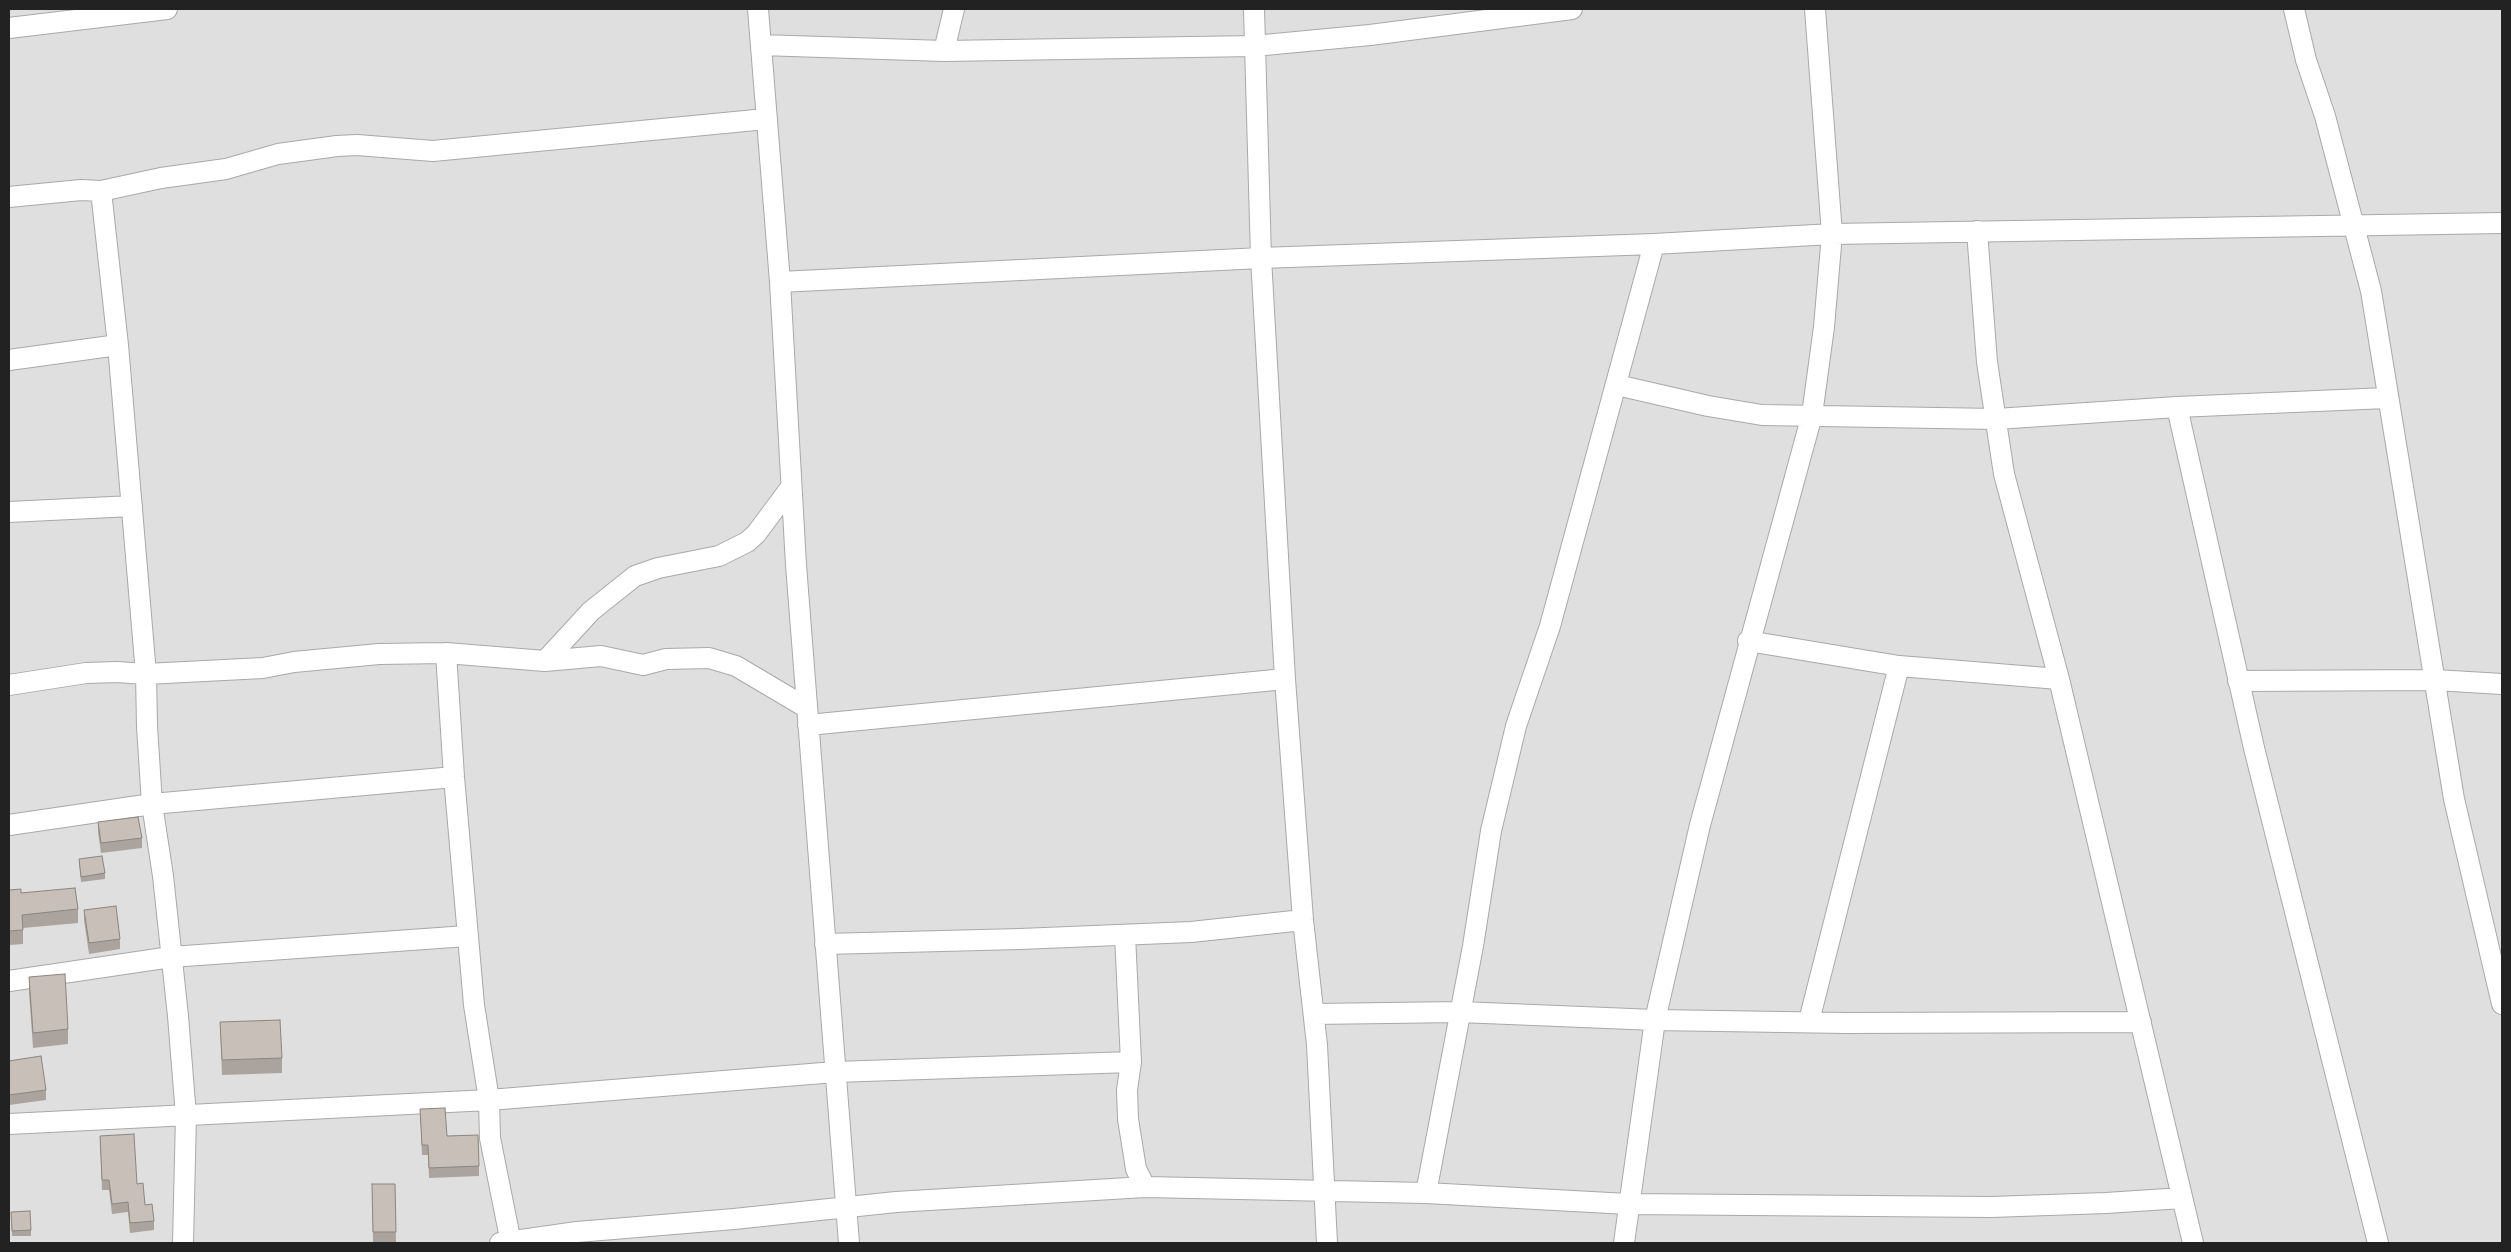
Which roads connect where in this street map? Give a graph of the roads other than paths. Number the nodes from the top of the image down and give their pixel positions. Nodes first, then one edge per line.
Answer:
1 (167, 9) edge
2 (758, 9) edge
3 (954, 9) edge
4 (1254, 9) edge
5 (1572, 9) edge
6 (1815, 9) edge
7 (2294, 9) edge
8 (9, 28) edge
9 (761, 45) junction
10 (1254, 46) junction
11 (944, 51) junction
12 (766, 119) junction
13 (101, 191) junction
14 (9, 197) edge
15 (2502, 223) edge
16 (2355, 227) junction
17 (1977, 231) junction
18 (1832, 234) junction
19 (1654, 244) junction
20 (1261, 258) junction
21 (780, 282) junction
22 (118, 345) junction
23 (9, 360) edge
24 (1617, 385) junction
25 (2387, 398) junction
26 (2177, 407) junction
27 (1812, 415) junction
28 (1996, 419) junction
29 (791, 487) junction
30 (132, 506) junction
31 (9, 512) edge
32 (1748, 641) junction
33 (446, 653) junction
34 (545, 661) junction
35 (1899, 666) junction
36 (146, 674) junction
37 (1285, 679) junction
38 (2059, 679) junction
39 (2238, 680) junction
40 (2435, 680) junction
41 (9, 684) edge
42 (2502, 684) edge
43 (808, 717) junction
44 (454, 777) junction
45 (152, 804) junction
46 (9, 825) edge
47 (1303, 920) junction
48 (1125, 934) junction
49 (467, 936) junction
50 (825, 944) junction
51 (171, 957) junction
52 (9, 981) edge
53 (2502, 1004) edge
54 (1460, 1012) junction
55 (1314, 1014) junction
56 (1655, 1020) junction
57 (1809, 1022) junction
58 (2142, 1022) junction
59 (1131, 1062) junction
60 (834, 1072) junction
61 (490, 1100) junction
62 (186, 1116) junction
63 (9, 1124) edge
64 (1145, 1187) junction
65 (1325, 1190) junction
66 (1426, 1193) junction
67 (2182, 1198) junction
68 (1628, 1204) junction
69 (847, 1208) junction
70 (183, 1243) edge
71 (507, 1243) edge
72 (849, 1243) edge
73 (1327, 1243) edge
74 (1624, 1243) edge
75 (2193, 1243) edge
76 (2378, 1243) edge

1 - 8 street
2 - 9 street
3 - 11 street
4 - 10 street
5 - 10 street
6 - 18 street
7 - 16 street
9 - 11 street
9 - 12 street
10 - 11 street
10 - 20 street
12 - 13 street
12 - 21 street
13 - 14 street
13 - 22 street
15 - 16 street
16 - 17 street
16 - 25 street
17 - 18 street
17 - 28 street
18 - 19 street
18 - 27 street
19 - 20 street
19 - 24 street
20 - 21 street
20 - 37 street
21 - 29 street
22 - 23 street
22 - 30 street
24 - 27 street
24 - 54 street
25 - 26 street
25 - 40 street
26 - 28 street
26 - 39 street
27 - 28 street
27 - 32 street
28 - 38 street
29 - 34 street
29 - 43 street
30 - 31 street
30 - 36 street
32 - 35 street
32 - 56 street
33 - 34 street
33 - 36 street
33 - 44 street
34 - 43 street
35 - 38 street
35 - 57 street
36 - 41 street
36 - 45 street
37 - 43 street
37 - 47 street
38 - 58 street
39 - 40 street
39 - 76 street
40 - 42 street
40 - 53 street
43 - 50 street
44 - 45 street
44 - 49 street
45 - 46 street
45 - 51 street
47 - 48 street
47 - 55 street
48 - 50 street
48 - 59 street
49 - 51 street
49 - 61 street
50 - 60 street
51 - 52 street
51 - 62 street
54 - 55 street
54 - 56 street
54 - 66 street
55 - 65 street
56 - 57 street
56 - 68 street
57 - 58 street
58 - 67 street
59 - 60 street
59 - 64 street
60 - 61 street
60 - 69 street
61 - 62 street
61 - 71 street
62 - 63 street
62 - 70 street
64 - 65 street
64 - 69 street
65 - 66 street
65 - 73 street
66 - 68 street
67 - 68 street
67 - 75 street
68 - 74 street
69 - 71 street
69 - 72 street

